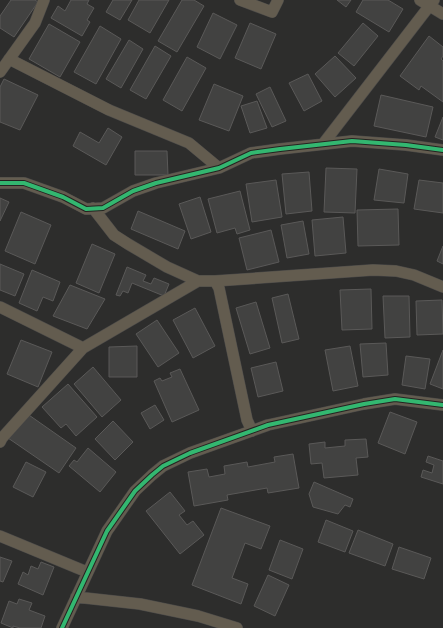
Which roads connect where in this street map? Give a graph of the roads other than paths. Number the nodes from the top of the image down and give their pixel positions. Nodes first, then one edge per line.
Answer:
1 (44, 0) edge
2 (240, 0) edge
3 (278, 0) edge
4 (428, 2) edge
5 (443, 14) edge
6 (9, 60) junction
7 (0, 72) edge
8 (323, 144) junction
9 (443, 150) edge
10 (219, 168) junction
11 (0, 183) edge
12 (93, 208) junction
13 (198, 281) junction
14 (215, 281) junction
15 (443, 287) edge
16 (0, 307) edge
17 (83, 348) junction
18 (443, 405) edge
19 (252, 431) junction
20 (1, 439) edge
21 (0, 536) edge
22 (87, 572) junction
23 (76, 597) junction
24 (62, 628) edge
25 (237, 628) edge

1 - 6 street
2 - 3 street
4 - 5 street
4 - 8 street
6 - 7 street
6 - 10 street
8 - 9 street
8 - 10 street
10 - 12 street
11 - 12 street
12 - 13 street
13 - 14 street
13 - 17 street
14 - 15 street
14 - 19 street
16 - 17 street
17 - 20 street
18 - 19 street
19 - 22 street
21 - 22 street
22 - 23 street
23 - 24 street
23 - 25 street

